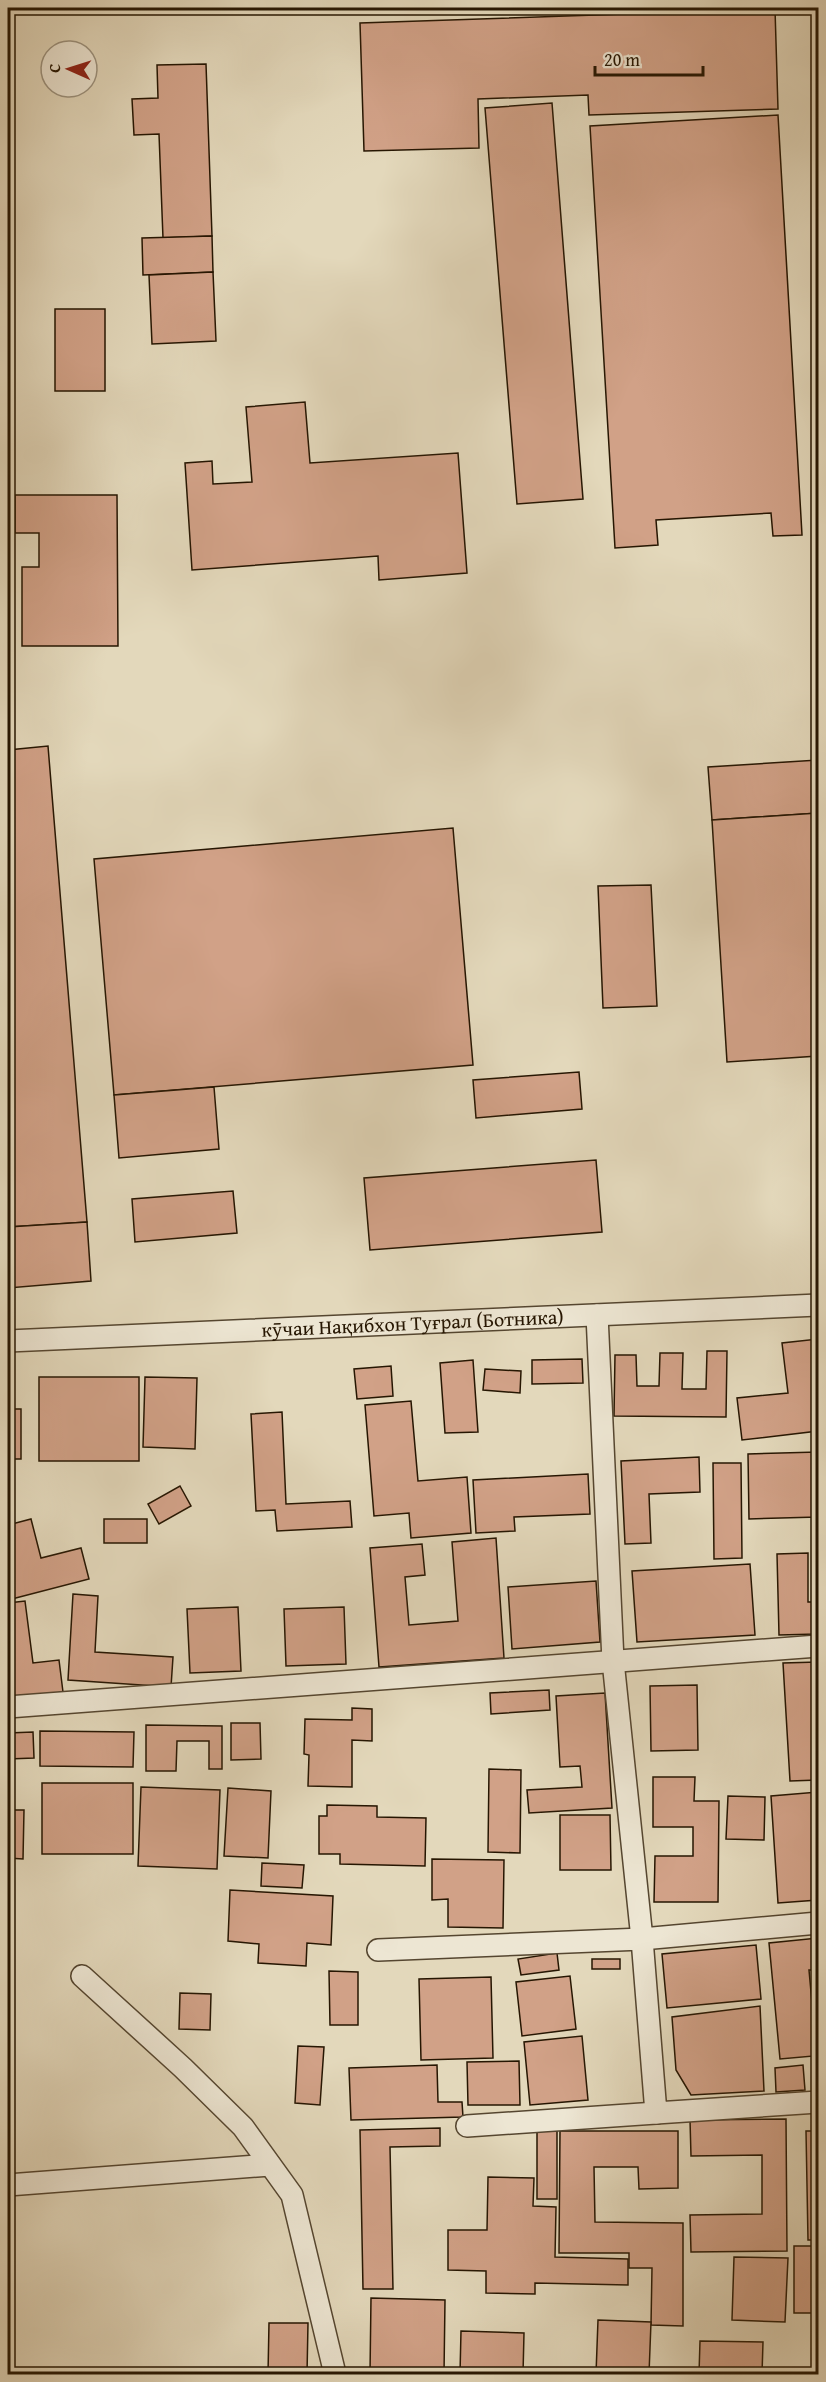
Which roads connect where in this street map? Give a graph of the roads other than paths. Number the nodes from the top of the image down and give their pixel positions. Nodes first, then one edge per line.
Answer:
1 (819, 1305) edge
2 (597, 1315) junction
3 (8, 1341) edge
4 (819, 1646) edge
5 (613, 1661) junction
6 (8, 1707) edge
7 (819, 1923) edge
8 (642, 1940) junction
9 (378, 1950) dead end
10 (82, 1976) dead end
11 (819, 2102) edge
12 (656, 2113) junction
13 (467, 2126) dead end
14 (270, 2164) junction
15 (8, 2185) edge
16 (335, 2374) edge

1 - 2 lane, кӯчаи Нақибхон Туғрал (Ботника)
2 - 3 lane, кӯчаи Нақибхон Туғрал (Ботника)
2 - 5 lane
4 - 5 lane
5 - 6 lane
5 - 8 lane
7 - 8 lane
8 - 9 lane
8 - 12 lane
10 - 14 lane
11 - 12 lane
12 - 13 lane
14 - 15 lane
14 - 16 lane

